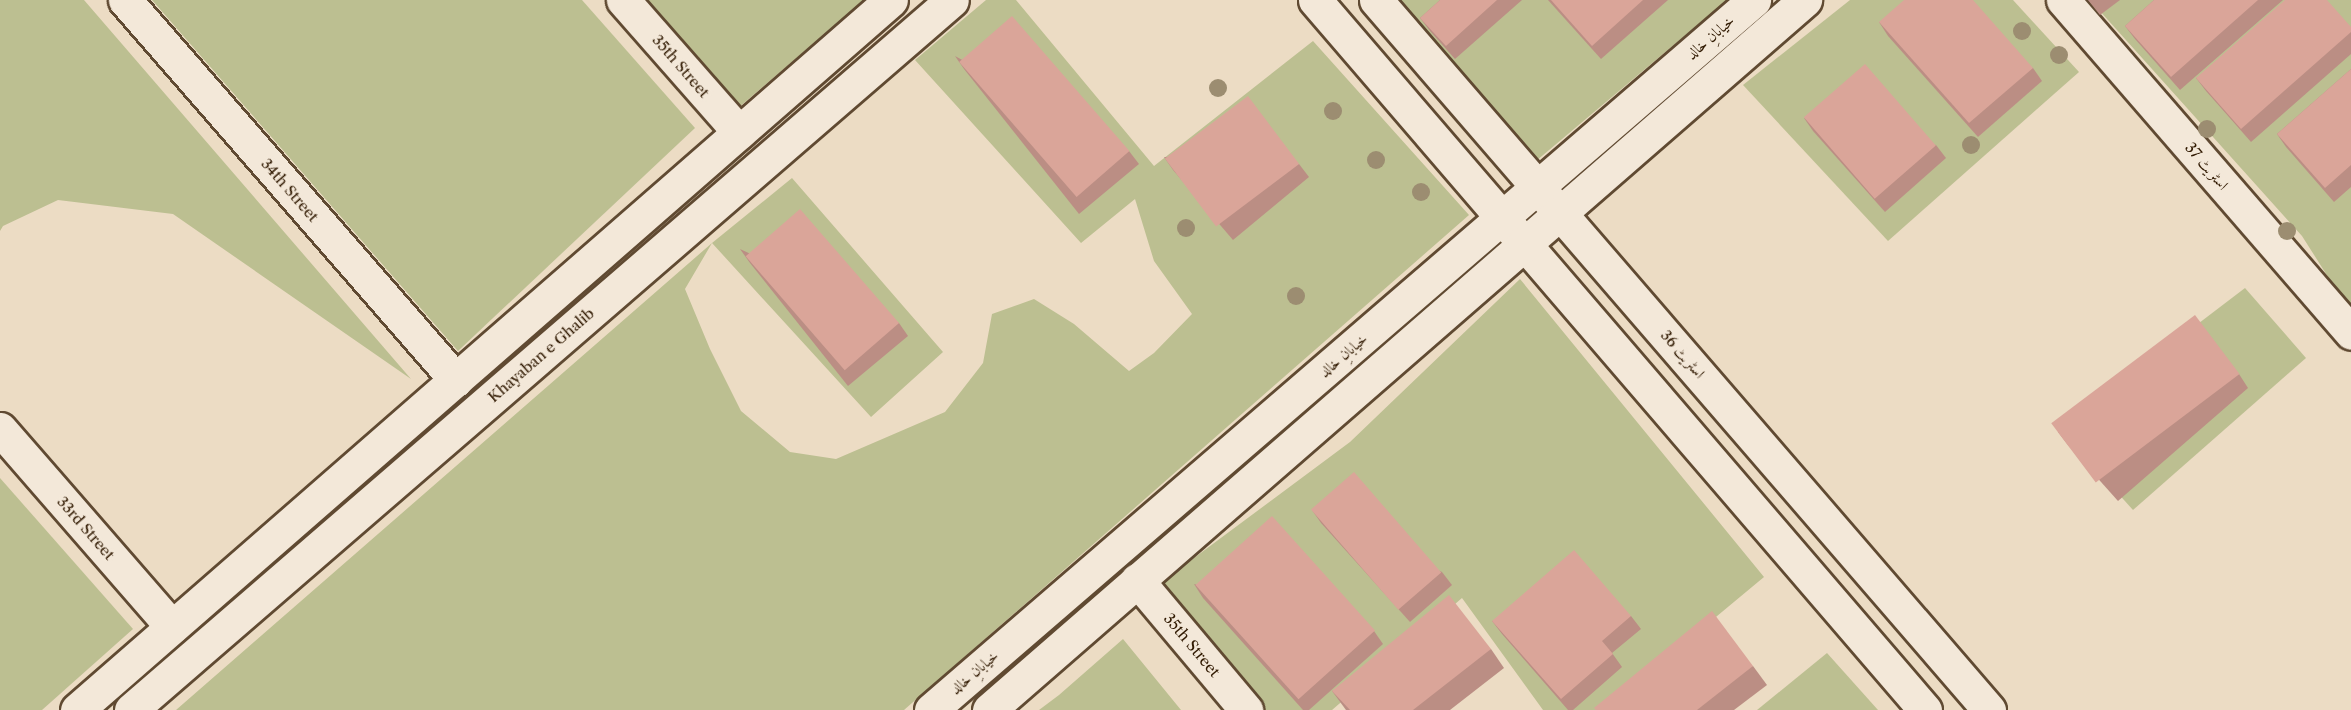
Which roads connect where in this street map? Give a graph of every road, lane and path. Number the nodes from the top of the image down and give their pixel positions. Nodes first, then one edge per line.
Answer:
1 (125, 0) edge
2 (623, 0) edge
3 (891, 0) edge
4 (952, 0) edge
5 (1315, 0) edge
6 (1376, 0) edge
7 (1754, 0) edge
8 (1805, 0) edge
9 (2063, 0) edge
10 (739, 132) junction
11 (1537, 186) junction
12 (1559, 210) junction
13 (1503, 217) junction
14 (1524, 242) junction
15 (2351, 332) edge
16 (456, 380) junction
17 (0, 429) edge
18 (1137, 580) junction
19 (172, 627) junction
20 (76, 710) edge
21 (131, 710) edge
22 (931, 710) edge
23 (989, 710) edge
24 (1246, 710) edge
25 (1924, 710) edge
26 (1989, 710) edge

1 - 16 street, 34th Street
2 - 10 street, 35th Street
3 - 10 street
4 - 21 street, Khayaban e Ghalib
5 - 13 street
6 - 11 street, اسٹریٹ 36
7 - 11 street, خیابانِ خالد
8 - 12 street
9 - 15 street, اسٹریٹ 37
10 - 16 street
11 - 12 street, اسٹریٹ 36
11 - 13 street, خیابانِ خالد
12 - 14 street
12 - 26 street, اسٹریٹ 36
13 - 14 street
13 - 22 street, خیابانِ خالد
14 - 18 street
14 - 25 street
16 - 19 street
17 - 19 street, 33rd Street
18 - 23 street
18 - 24 street, 35th Street
19 - 20 street

